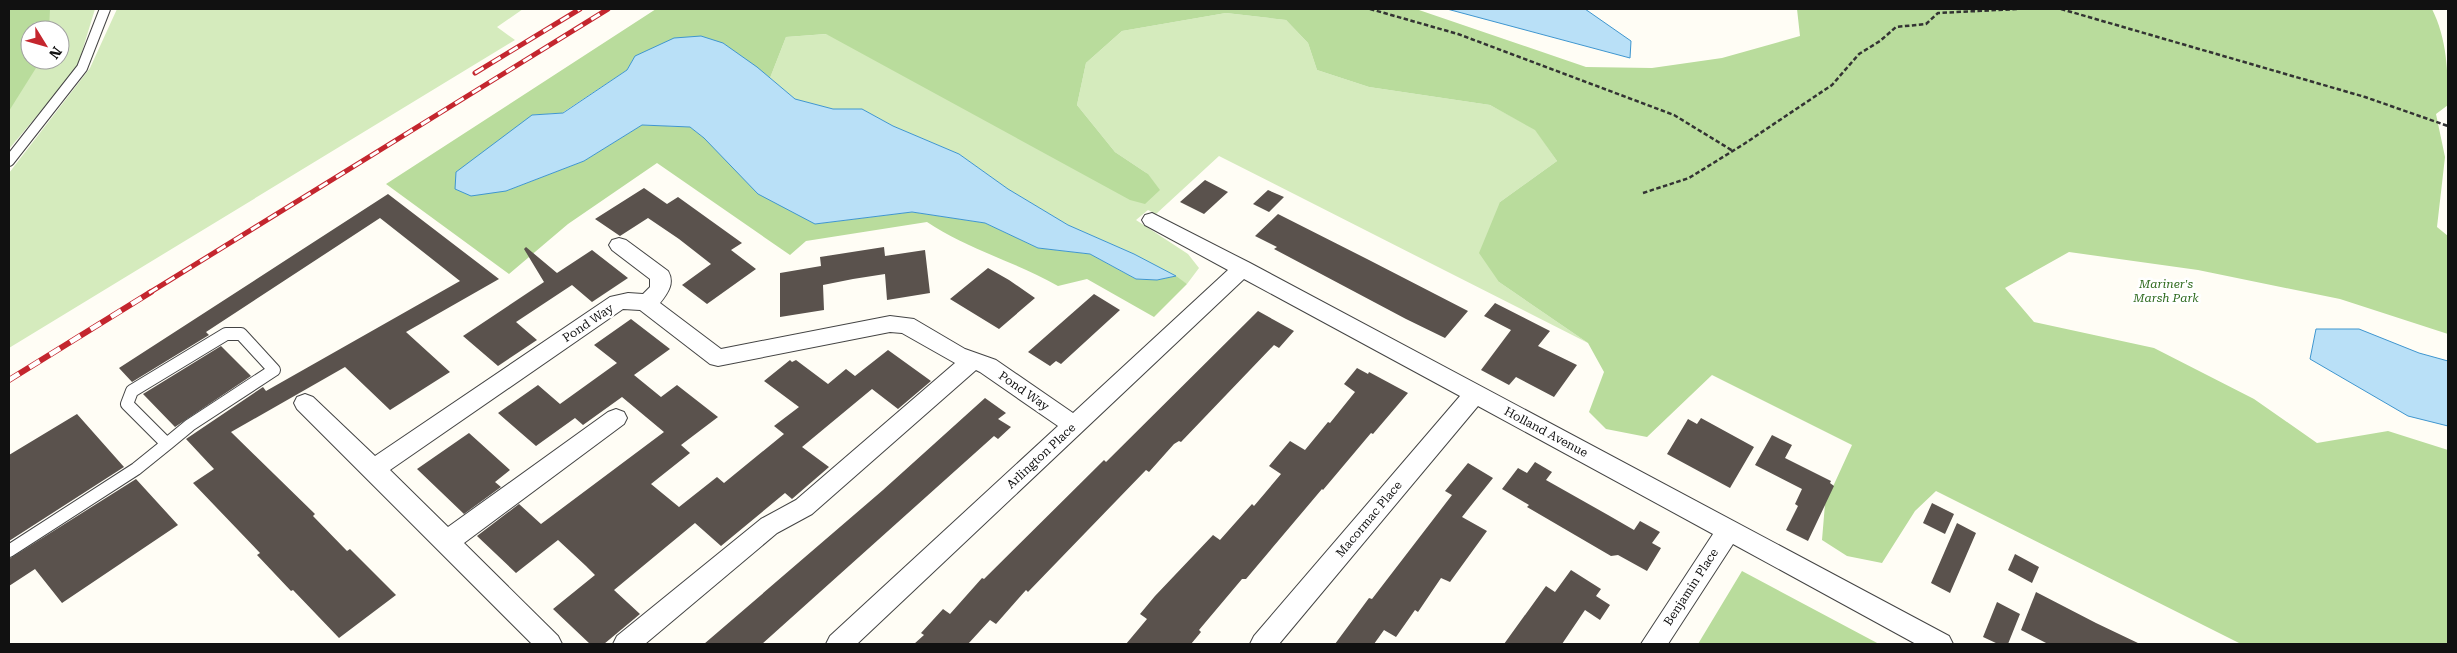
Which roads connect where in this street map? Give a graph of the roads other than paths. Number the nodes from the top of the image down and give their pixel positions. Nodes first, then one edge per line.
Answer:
1 (105, 9) edge
2 (9, 161) edge
3 (1152, 220) dead end
4 (619, 244) dead end
5 (1243, 268) junction
6 (646, 304) junction
7 (972, 360) junction
8 (1475, 394) junction
9 (305, 403) dead end
10 (616, 418) dead end
11 (1073, 426) junction
12 (168, 445) junction
13 (374, 469) junction
14 (1728, 531) junction
15 (447, 542) junction
16 (9, 551) edge
17 (549, 644) edge
18 (626, 644) edge
19 (839, 644) edge
20 (1263, 644) edge
21 (1654, 644) edge
22 (1940, 644) edge

1 - 2 lane
3 - 5 street, Holland Avenue
4 - 6 street
5 - 8 street, Holland Avenue
5 - 11 street, Arlington Place
6 - 7 street, Pond Way
6 - 13 street, Pond Way
7 - 11 street, Pond Way
7 - 18 street
8 - 14 street, Holland Avenue
8 - 20 street, Macormac Place
9 - 13 street
10 - 15 street
11 - 19 street, Arlington Place
12 - 12 lane
12 - 16 lane
13 - 15 street
14 - 21 street, Benjamin Place
14 - 22 street, Holland Avenue
15 - 17 street

